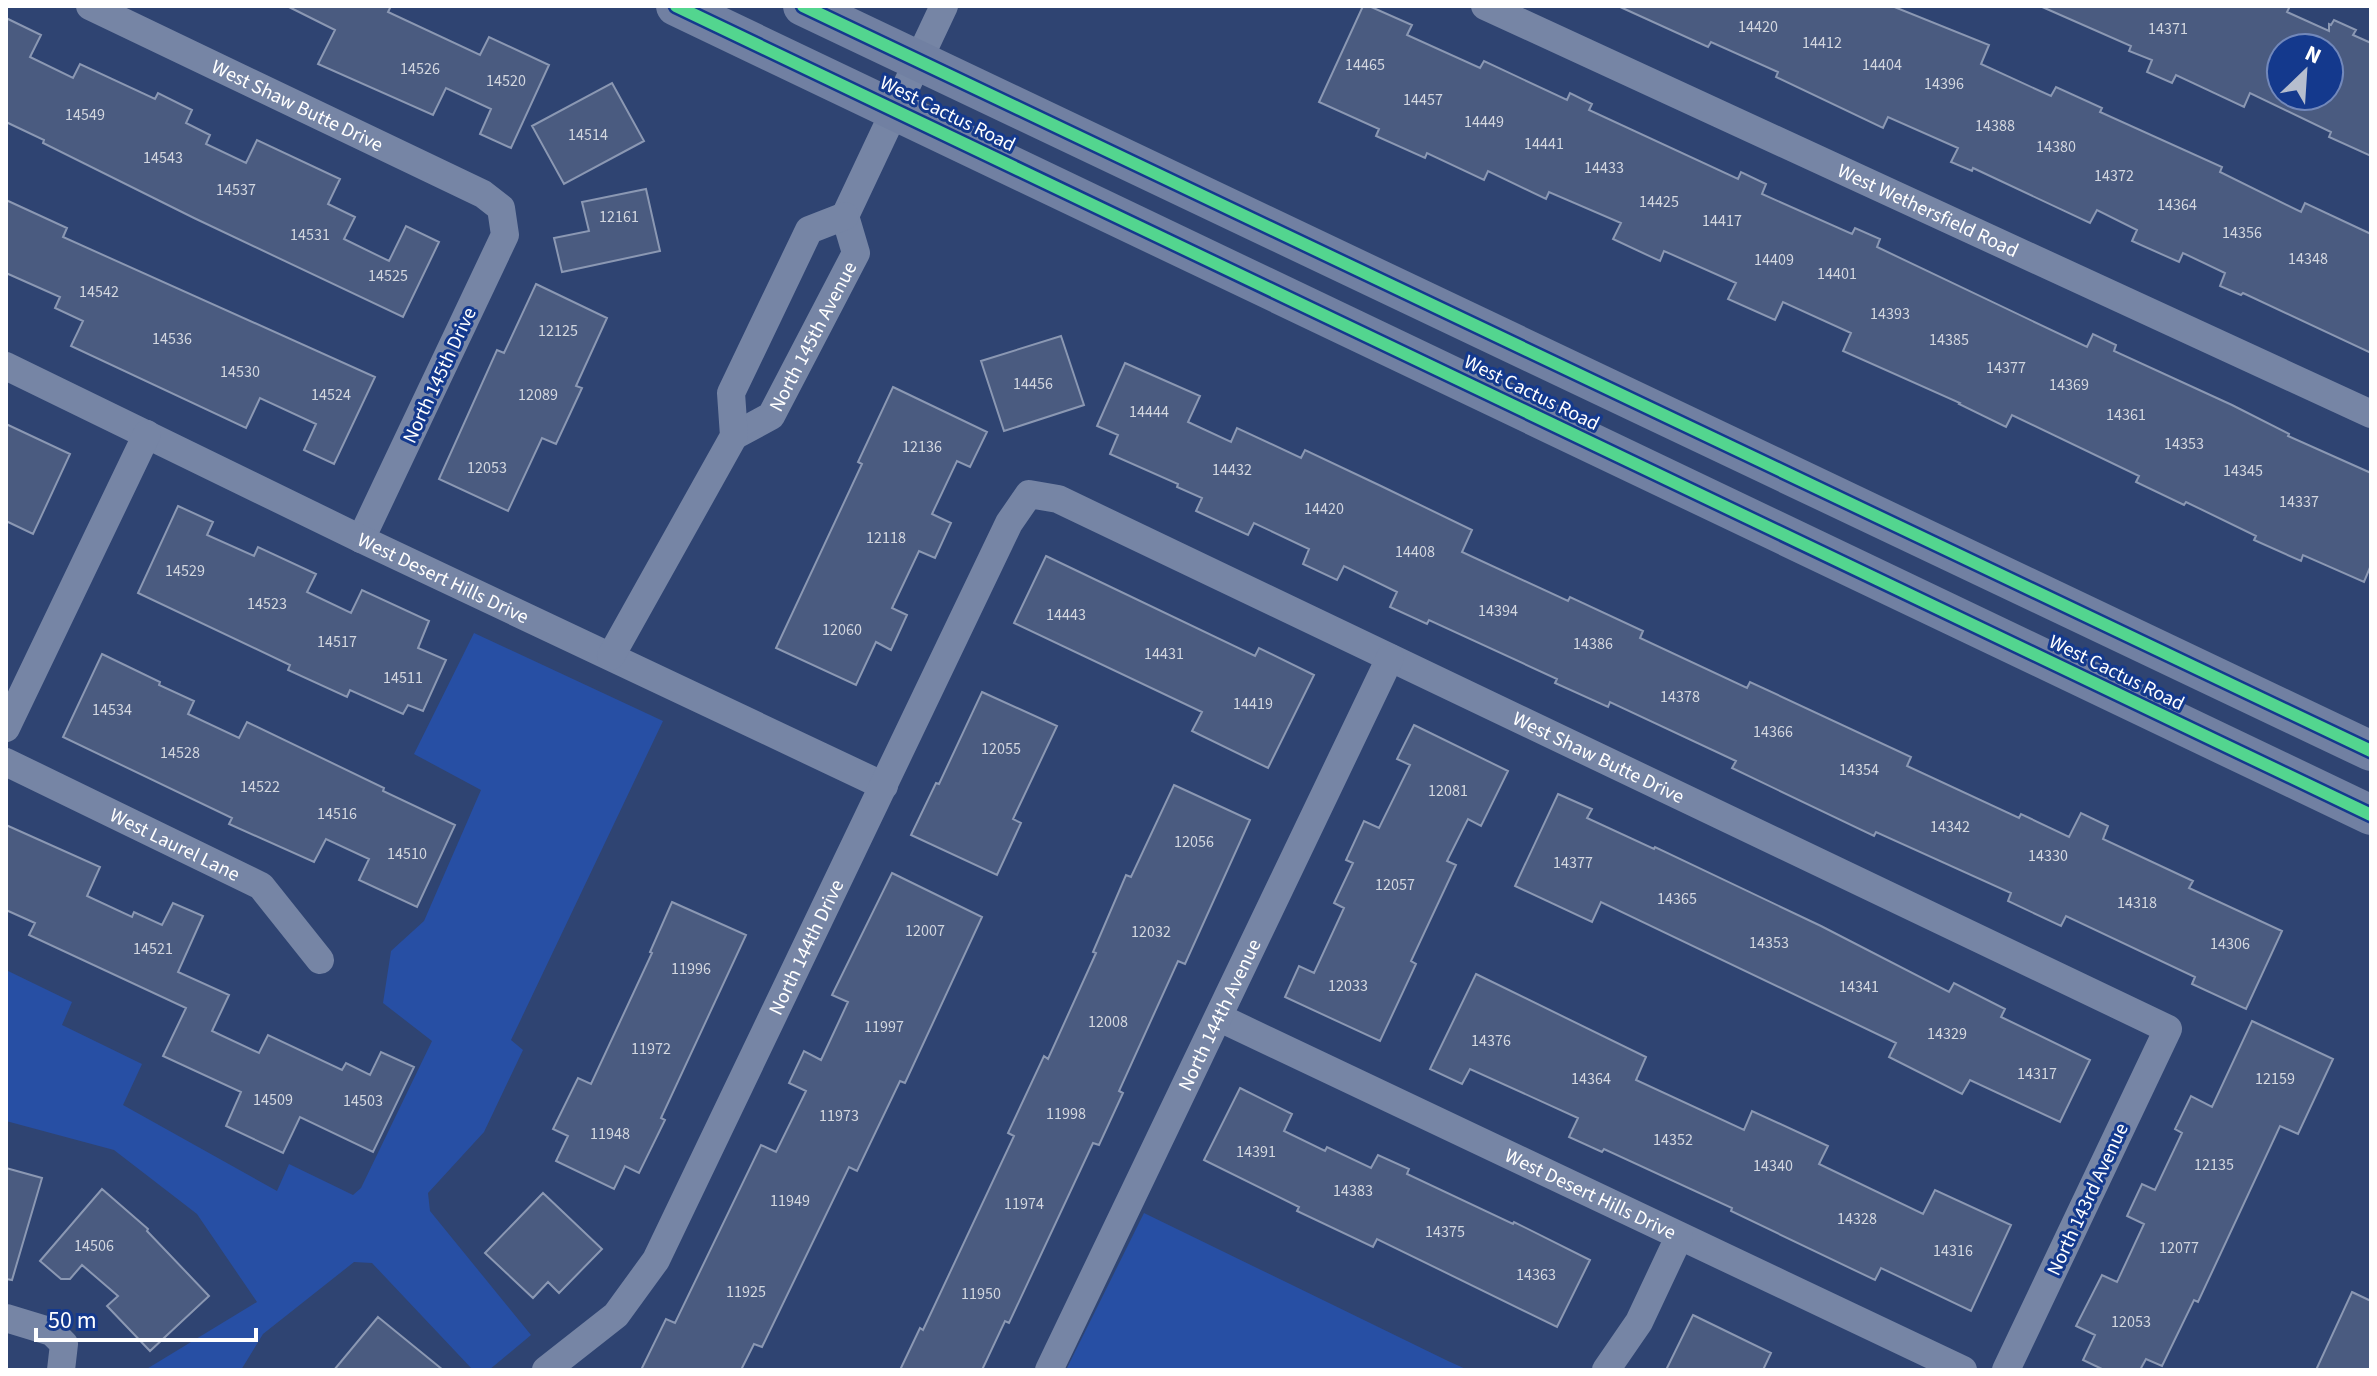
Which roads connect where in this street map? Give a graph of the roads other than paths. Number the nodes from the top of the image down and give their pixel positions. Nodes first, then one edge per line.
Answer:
1 (90, 6) edge
2 (676, 6) edge
3 (803, 6) edge
4 (944, 6) edge
5 (1485, 6) edge
6 (919, 62) junction
7 (896, 110) junction
8 (501, 208) joint
9 (845, 216) junction
10 (6, 366) edge
11 (2371, 414) edge
12 (147, 434) junction
13 (734, 436) junction
14 (1029, 494) joint
15 (361, 539) junction
16 (611, 656) junction
17 (1390, 658) junction
18 (6, 728) edge
19 (2371, 751) edge
20 (6, 762) edge
21 (884, 786) junction
22 (2371, 815) edge
23 (320, 960) dead end
24 (1220, 1018) junction
25 (2168, 1029) joint
26 (1679, 1237) junction
27 (6, 1318) edge
28 (63, 1357) edge
29 (546, 1370) edge
30 (1049, 1370) edge
31 (1606, 1370) edge
32 (1963, 1370) edge
33 (2006, 1370) edge

1 - 8 street, West Shaw Butte Drive
2 - 7 main road, West Cactus Road
3 - 6 main road, West Cactus Road
4 - 6 street
5 - 11 street, West Wethersfield Road
6 - 7 street
6 - 19 main road, West Cactus Road
7 - 9 street
7 - 22 main road, West Cactus Road
8 - 15 street, North 145th Drive
9 - 13 street
9 - 13 street, North 145th Avenue
10 - 12 street, West Desert Hills Drive
12 - 15 street, West Desert Hills Drive
12 - 18 street
13 - 16 street
14 - 17 street, West Shaw Butte Drive
14 - 21 street, North 144th Drive
15 - 16 street, West Desert Hills Drive
16 - 21 street, West Desert Hills Drive
17 - 24 street, North 144th Avenue
17 - 25 street, West Shaw Butte Drive
20 - 23 street, West Laurel Lane
21 - 29 street, North 144th Drive
24 - 26 street, West Desert Hills Drive
24 - 30 street, North 144th Avenue
25 - 33 street, North 143rd Avenue
26 - 31 street
26 - 32 street, West Desert Hills Drive
27 - 28 street

